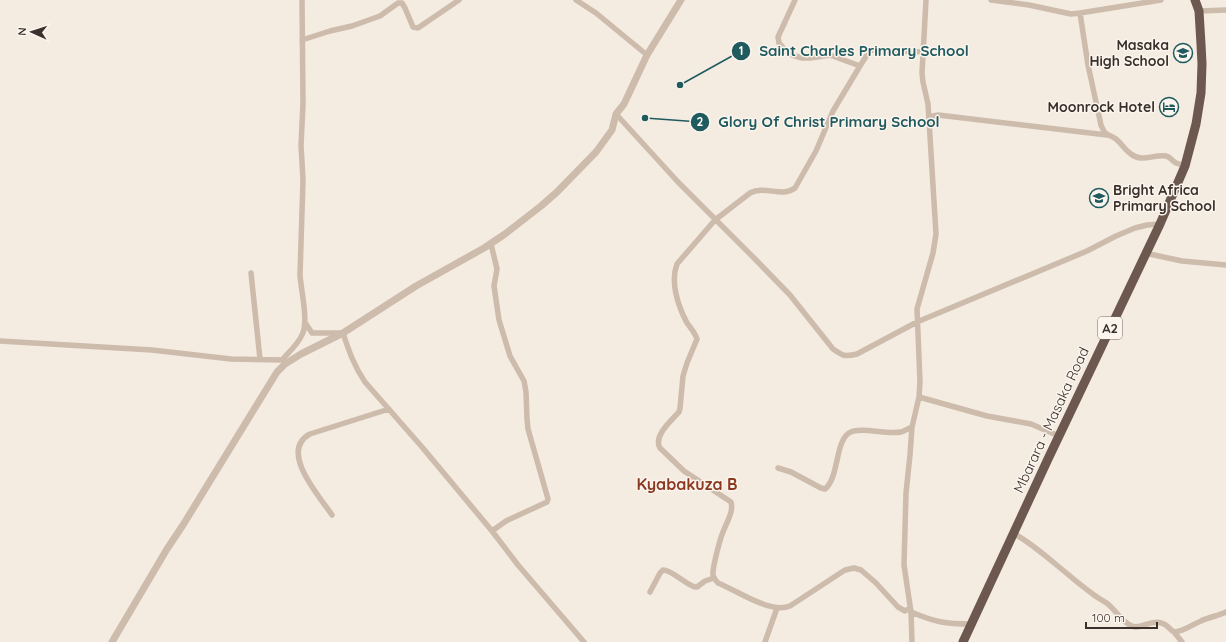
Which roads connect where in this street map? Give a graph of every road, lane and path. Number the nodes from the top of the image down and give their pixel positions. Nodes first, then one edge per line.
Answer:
1 (302, 0) edge
2 (459, 0) edge
3 (576, 0) edge
4 (681, 0) edge
5 (795, 0) edge
6 (926, 0) edge
7 (992, 0) edge
8 (1161, 0) edge
9 (1195, 0) edge
10 (1226, 10) edge
11 (1198, 11) junction
12 (1080, 14) junction
13 (302, 40) junction
14 (924, 52) junction
15 (647, 55) junction
16 (860, 66) junction
17 (928, 104) junction
18 (616, 114) junction
19 (938, 115) junction
20 (929, 117) junction
21 (1107, 135) junction
22 (1185, 166) junction
23 (715, 220) junction
24 (1160, 224) junction
25 (491, 244) junction
26 (1145, 253) junction
27 (1226, 265) edge
28 (251, 273) dead end
29 (917, 322) junction
30 (306, 324) junction
31 (343, 333) junction
32 (0, 341) edge
33 (260, 359) junction
34 (293, 359) junction
35 (282, 360) junction
36 (918, 397) junction
37 (389, 408) junction
38 (912, 427) junction
39 (1059, 436) junction
40 (778, 468) dead end
41 (332, 515) dead end
42 (492, 531) junction
43 (1014, 533) junction
44 (714, 578) junction
45 (650, 592) dead end
46 (776, 608) junction
47 (911, 610) junction
48 (1226, 612) edge
49 (971, 624) junction
50 (1174, 632) junction
51 (112, 642) edge
52 (584, 642) edge
53 (765, 642) edge
54 (912, 642) edge
55 (963, 642) edge
56 (1182, 642) edge

1 - 13 street
2 - 13 street
3 - 15 street
4 - 15 street
5 - 16 street
6 - 14 street
7 - 12 street
8 - 12 street
9 - 11 highway, Mbarara - Masaka Road / A2
10 - 11 street
11 - 22 highway, Mbarara - Masaka Road / A2
12 - 21 street
13 - 30 street
14 - 16 street
14 - 17 street
15 - 18 street
16 - 23 street
17 - 19 street
17 - 20 street
18 - 23 street
18 - 25 street
19 - 20 street
19 - 21 street
20 - 29 street
21 - 22 street
22 - 24 highway, Mbarara - Masaka Road / A2
23 - 29 street
23 - 44 street
24 - 26 highway, Mbarara - Masaka Road / A2
24 - 29 street
25 - 31 street
25 - 42 street
26 - 27 street
26 - 39 highway, Mbarara - Masaka Road / A2
28 - 33 street
29 - 36 street
30 - 31 street
30 - 35 street
31 - 34 street
31 - 37 street
32 - 33 street
33 - 35 street
34 - 35 street
34 - 51 street
36 - 38 street
36 - 39 street
37 - 41 street
37 - 42 street
38 - 40 street
38 - 47 street
39 - 43 highway, Mbarara - Masaka Road / A2
42 - 52 street
43 - 49 highway, Mbarara - Masaka Road / A2
43 - 50 street
44 - 45 street
44 - 46 street
46 - 47 street
46 - 53 street
47 - 49 street
47 - 54 street
48 - 50 street
49 - 55 highway, Mbarara - Masaka Road / A2
50 - 56 street

